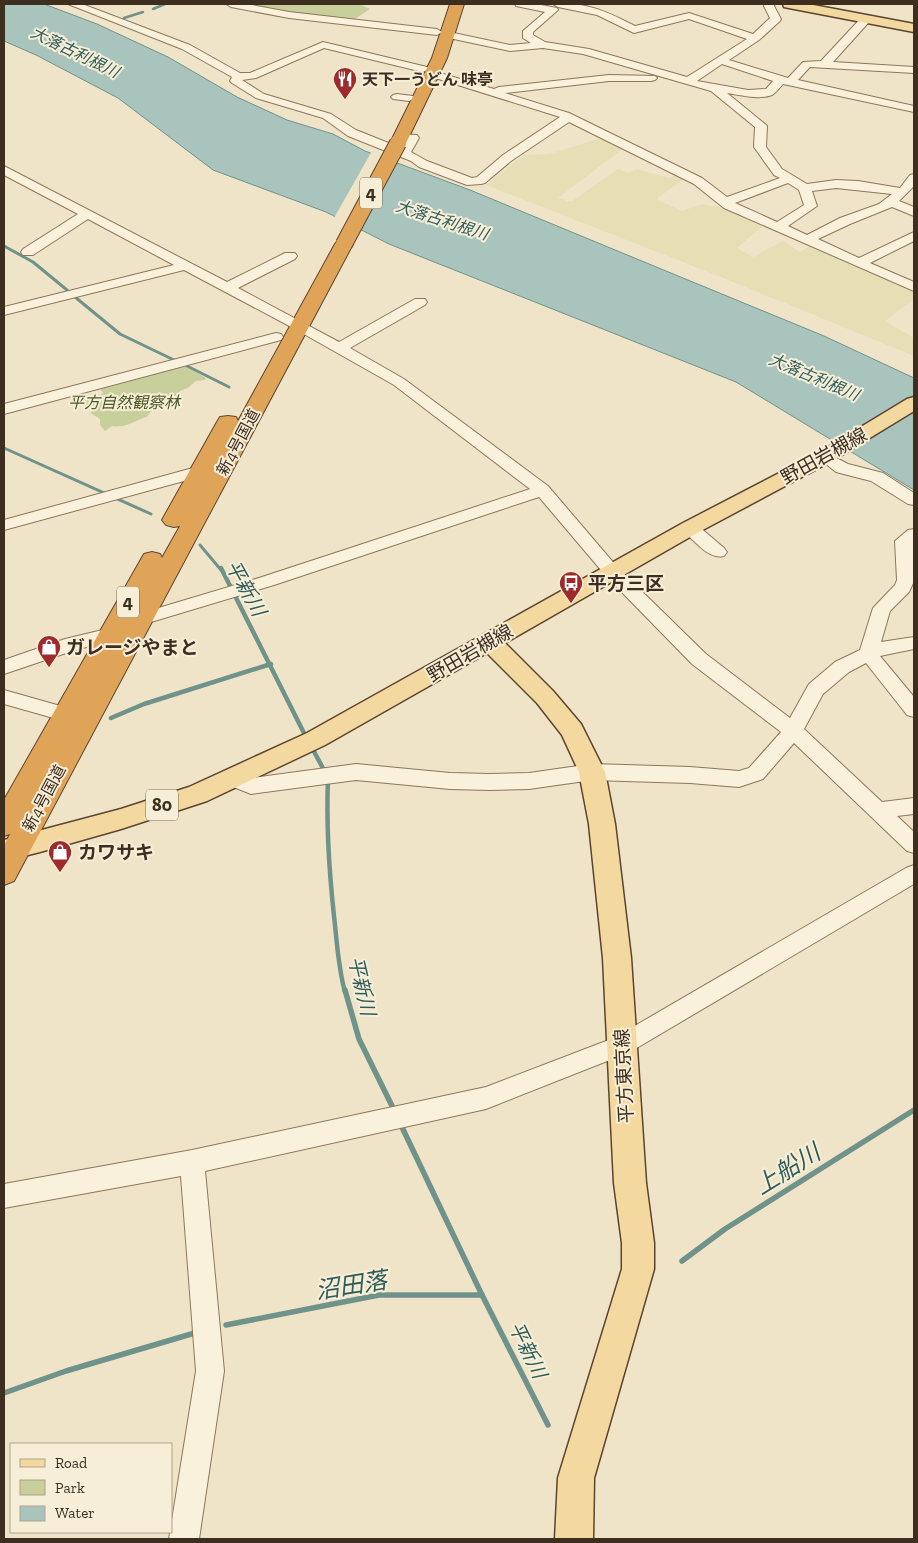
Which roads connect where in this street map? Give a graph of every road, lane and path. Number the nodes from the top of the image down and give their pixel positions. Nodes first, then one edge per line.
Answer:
1 (73, 4) edge
2 (231, 4) edge
3 (445, 4) edge
4 (457, 4) edge
5 (520, 4) edge
6 (558, 4) edge
7 (770, 4) edge
8 (789, 4) edge
9 (545, 6) edge
10 (865, 20) junction
11 (914, 28) edge
12 (443, 34) junction
13 (755, 38) junction
14 (543, 45) junction
15 (722, 61) junction
16 (823, 66) junction
17 (914, 70) edge
18 (428, 72) junction
19 (238, 76) junction
20 (671, 77) junction
21 (689, 81) junction
22 (786, 81) junction
23 (714, 88) junction
24 (492, 91) junction
25 (914, 109) edge
26 (568, 116) junction
27 (398, 143) junction
28 (4, 170) edge
29 (914, 178) edge
30 (789, 179) junction
31 (805, 188) junction
32 (902, 192) junction
33 (725, 202) junction
34 (890, 202) junction
35 (914, 212) edge
36 (86, 215) junction
37 (778, 227) junction
38 (914, 236) edge
39 (808, 239) junction
40 (28, 252) dead end
41 (290, 256) dead end
42 (861, 262) junction
43 (185, 266) junction
44 (914, 287) edge
45 (226, 288) junction
46 (420, 302) dead end
47 (4, 311) edge
48 (287, 327) junction
49 (340, 348) junction
50 (914, 404) edge
51 (4, 409) edge
52 (834, 452) junction
53 (200, 471) junction
54 (542, 490) junction
55 (914, 500) edge
56 (4, 525) edge
57 (690, 528) junction
58 (914, 534) edge
59 (718, 552) dead end
60 (612, 572) junction
61 (141, 619) junction
62 (111, 634) junction
63 (490, 642) junction
64 (914, 643) edge
65 (868, 653) junction
66 (4, 667) edge
67 (4, 697) edge
68 (914, 710) edge
69 (64, 714) junction
70 (793, 731) junction
71 (592, 772) junction
72 (232, 779) junction
73 (914, 806) edge
74 (878, 811) junction
75 (8, 840) edge
76 (914, 845) edge
77 (4, 873) edge
78 (914, 874) edge
79 (622, 1045) junction
80 (192, 1162) junction
81 (4, 1196) edge
82 (184, 1539) edge
83 (574, 1539) edge

1 - 19 street
2 - 12 street
3 - 12 highway, 新4号国道 / 4
4 - 12 highway, 新4号国道 / 4
5 - 9 street
6 - 13 street
7 - 13 street
8 - 10 main road
9 - 14 street
10 - 11 main road
10 - 16 street
12 - 14 street
12 - 18 highway, 新4号国道 / 4
13 - 15 street
14 - 20 street
15 - 21 street
15 - 22 street
16 - 17 street
16 - 22 street
18 - 19 street
18 - 24 street
18 - 27 highway, 新4号国道 / 4
18 - 27 highway, 新4号国道 / 4
19 - 27 street
20 - 21 street
20 - 24 street
21 - 23 street
22 - 23 street
22 - 25 street
23 - 30 street
24 - 26 street
26 - 27 street
26 - 33 street
27 - 48 highway, 新4号国道 / 4, bridge
28 - 36 street
29 - 32 street
30 - 31 street
30 - 33 street
31 - 32 street
31 - 37 street
32 - 34 street
33 - 37 street
34 - 35 street
34 - 39 street
36 - 40 street
36 - 43 street
37 - 39 street
38 - 42 street
39 - 42 street
41 - 45 street
42 - 44 street
43 - 45 street
43 - 47 street
45 - 48 street
46 - 49 street
48 - 49 street
48 - 51 street
48 - 53 highway, 新4号国道 / 4
48 - 61 highway, 新4号国道 / 4
49 - 54 street
50 - 52 main road, 野田岩槻線 / 80
52 - 55 street
52 - 57 main road, 野田岩槻線 / 80
53 - 56 street
53 - 62 highway, 新4号国道 / 4
54 - 60 street
54 - 61 street
57 - 59 street
57 - 60 main road, 野田岩槻線 / 80
58 - 65 street
60 - 63 main road, 野田岩槻線 / 80
60 - 70 street
61 - 75 highway, 新4号国道 / 4
62 - 66 street
62 - 69 highway, 新4号国道 / 4
63 - 71 main road, 平方東京線
63 - 72 main road, 野田岩槻線 / 80
64 - 65 street
65 - 68 street
65 - 70 street
67 - 69 street
69 - 75 highway, 新4号国道 / 4
70 - 71 street
70 - 74 street
71 - 72 street
71 - 79 main road, 平方東京線
72 - 75 main road, 野田岩槻線 / 80
73 - 74 street
74 - 76 street
75 - 77 highway, 新4号国道 / 4
78 - 79 street
79 - 80 street
79 - 83 main road, 平方東京線
80 - 81 street
80 - 82 street

